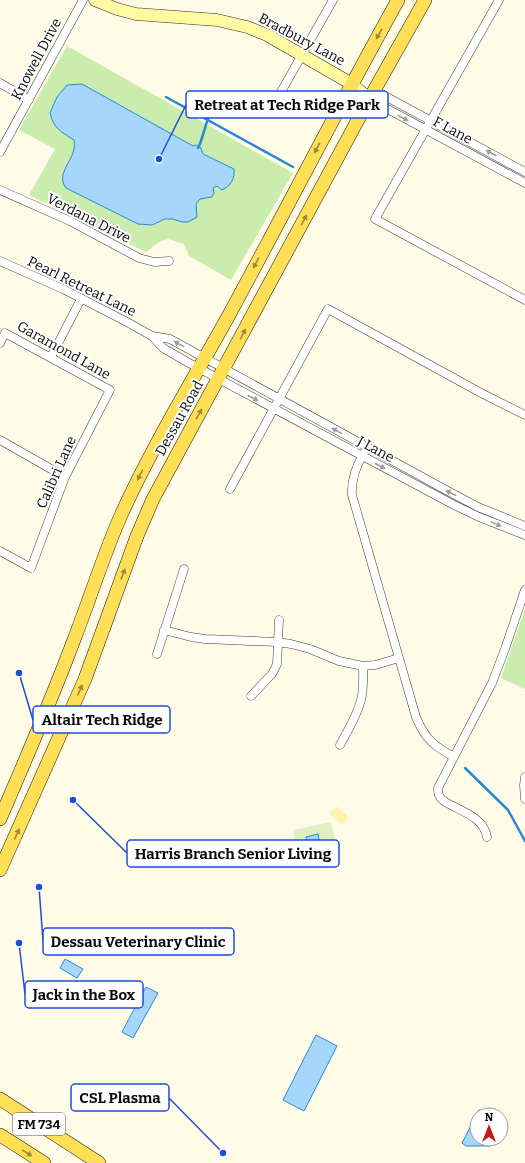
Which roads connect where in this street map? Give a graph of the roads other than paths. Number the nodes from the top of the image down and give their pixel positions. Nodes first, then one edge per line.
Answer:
1 (83, 0) edge
2 (95, 0) edge
3 (333, 0) edge
4 (398, 0) edge
5 (425, 0) edge
6 (499, 0) edge
7 (302, 54) junction
8 (0, 83) edge
9 (352, 84) junction
10 (372, 95) junction
11 (277, 98) dead end
12 (29, 100) junction
13 (431, 121) junction
14 (426, 130) junction
15 (0, 152) edge
16 (524, 169) edge
17 (517, 179) junction
18 (525, 184) edge
19 (0, 190) edge
20 (0, 261) edge
21 (169, 261) dead end
22 (81, 299) junction
23 (525, 300) edge
24 (152, 336) junction
25 (0, 342) edge
26 (51, 357) junction
27 (201, 363) junction
28 (222, 374) junction
29 (110, 390) joint
30 (279, 399) junction
31 (274, 409) junction
32 (525, 415) edge
33 (0, 440) edge
34 (367, 447) junction
35 (362, 456) junction
36 (65, 477) junction
37 (230, 489) dead end
38 (525, 526) edge
39 (525, 535) edge
40 (110, 543) junction
41 (0, 550) edge
42 (132, 550) junction
43 (184, 569) dead end
44 (525, 590) edge
45 (279, 620) dead end
46 (164, 630) junction
47 (277, 642) junction
48 (157, 654) dead end
49 (399, 658) junction
50 (363, 666) junction
51 (251, 696) dead end
52 (340, 745) dead end
53 (454, 757) junction
54 (525, 777) edge
55 (525, 799) edge
56 (0, 819) edge
57 (488, 837) dead end
58 (4, 853) edge
59 (0, 870) edge
60 (0, 1099) edge
61 (0, 1135) edge
62 (44, 1163) edge
63 (99, 1163) edge

1 - 12 street, Knowell Drive
2 - 7 street, Bradbury Lane
3 - 7 street
4 -> 9 main road, Dessau Road
5 - 10 main road, Dessau Road
6 - 13 street
7 - 9 street, Bradbury Lane
7 - 11 street
8 - 12 street
9 - 10 street, Bradbury Lane
9 -> 27 main road, Dessau Road
10 - 13 street, F Lane
10 -> 14 street, F Lane
28 -> 10 main road, Dessau Road
12 - 15 street, Knowell Drive
13 - 14 street
16 -> 13 street, F Lane
14 - 17 street, F Lane
14 - 23 street
16 - 17 street
17 - 18 street, F Lane
19 - 21 street, Verdana Drive
20 - 22 street, Pearl Retreat Lane
22 - 24 street, Pearl Retreat Lane
22 - 26 street
24 - 27 street
27 -> 24 street
25 - 26 street, Garamond Lane
26 - 29 street, Garamond Lane
27 - 28 street
27 - 28 street
27 -> 40 main road, Dessau Road
28 - 30 street, J Lane
28 -> 31 street, J Lane
42 -> 28 main road, Dessau Road
29 - 36 street, Calibri Lane
30 - 31 street
30 - 32 street
34 -> 30 street, J Lane
31 - 35 street, J Lane
31 - 37 street
33 - 36 street
34 - 35 street
38 -> 34 street, J Lane
35 -> 39 street, J Lane
35 - 49 street
36 - 41 street, Calibri Lane
40 - 42 main road
40 - 56 main road, Dessau Road
58 -> 42 main road, Dessau Road
43 - 46 street
44 - 53 street
45 - 47 street
46 - 47 street
46 - 48 street
47 - 50 street
47 - 51 street
49 - 50 street
49 - 53 street
50 - 52 street
53 - 57 street
54 - 55 street
58 - 59 main road, Dessau Road
60 - 63 main road, FM 734
61 -> 62 main road, FM 734

